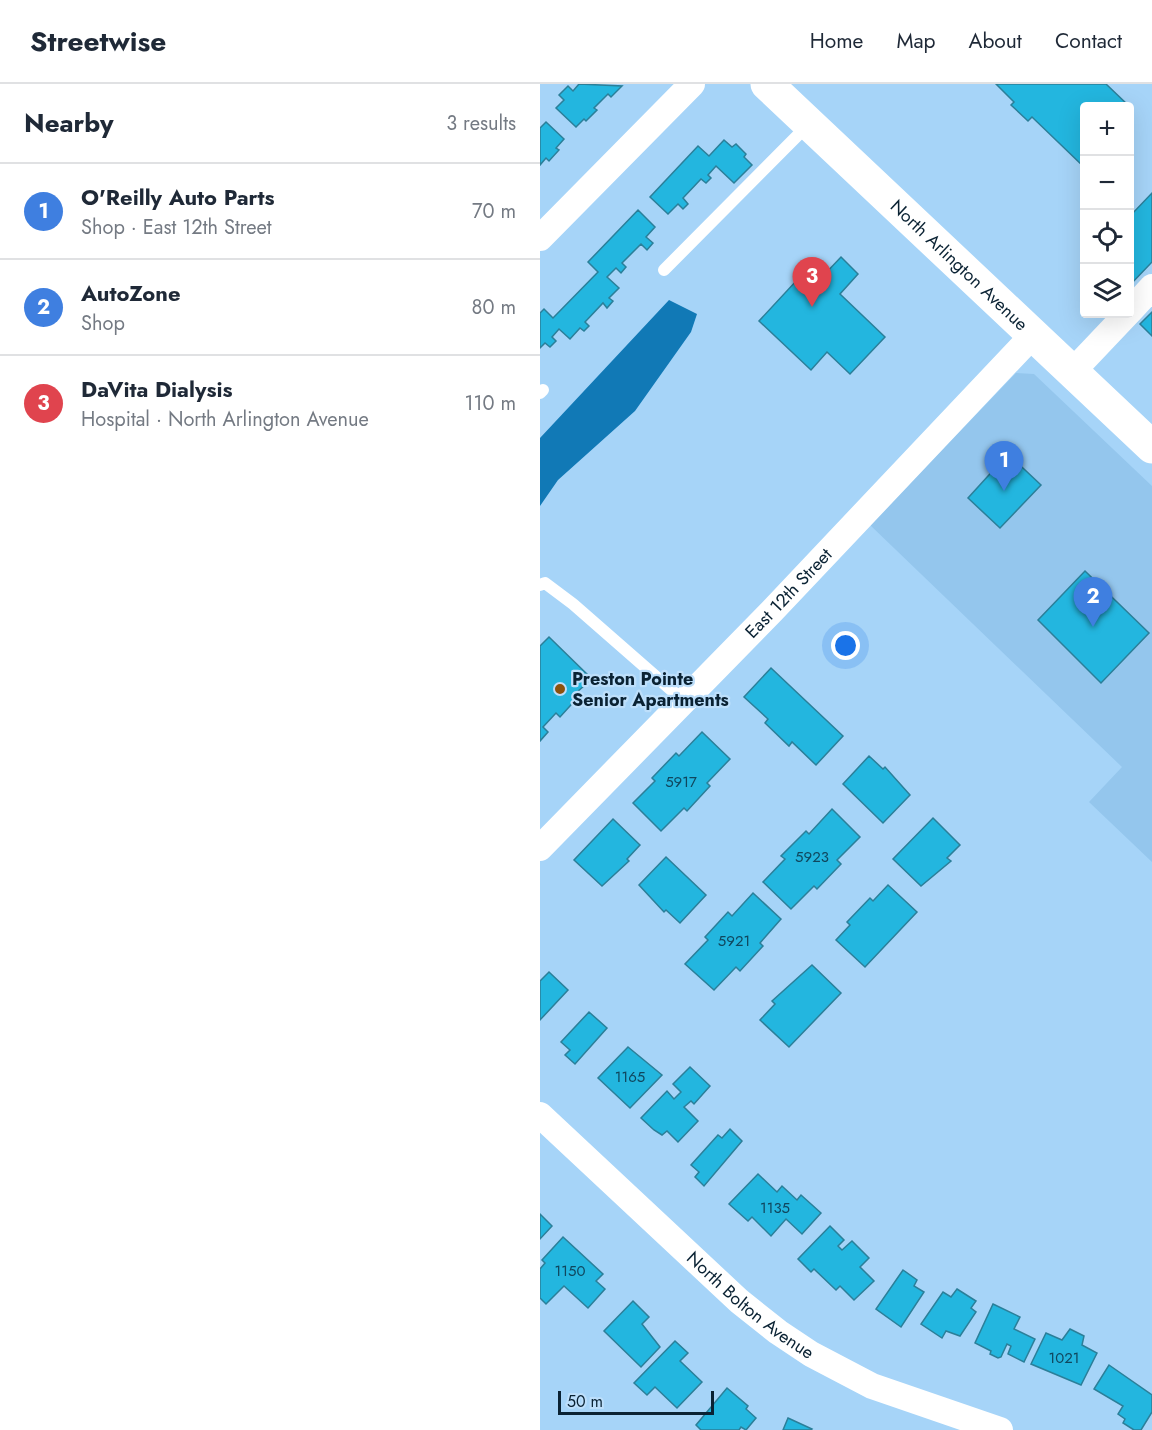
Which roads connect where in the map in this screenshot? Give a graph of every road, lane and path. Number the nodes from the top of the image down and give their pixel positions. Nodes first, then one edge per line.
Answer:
1 (692, 84) edge
2 (767, 84) edge
3 (809, 124) junction
4 (540, 238) edge
5 (663, 270) dead end
6 (1152, 287) edge
7 (1134, 306) edge
8 (1122, 318) edge
9 (1033, 335) junction
10 (1072, 372) junction
11 (1152, 447) edge
12 (540, 585) edge
13 (685, 702) junction
14 (540, 848) edge
15 (540, 1115) edge
16 (1000, 1430) edge

1 - 4 street
2 - 3 main road, North Arlington Avenue
3 - 5 lane
3 - 9 main road, North Arlington Avenue
6 - 7 street
8 - 10 street
9 - 10 main road, North Arlington Avenue
9 - 13 street, East 12th Street
10 - 11 main road, North Arlington Avenue
12 - 13 lane
13 - 14 street, East 12th Street
15 - 16 street, North Bolton Avenue

